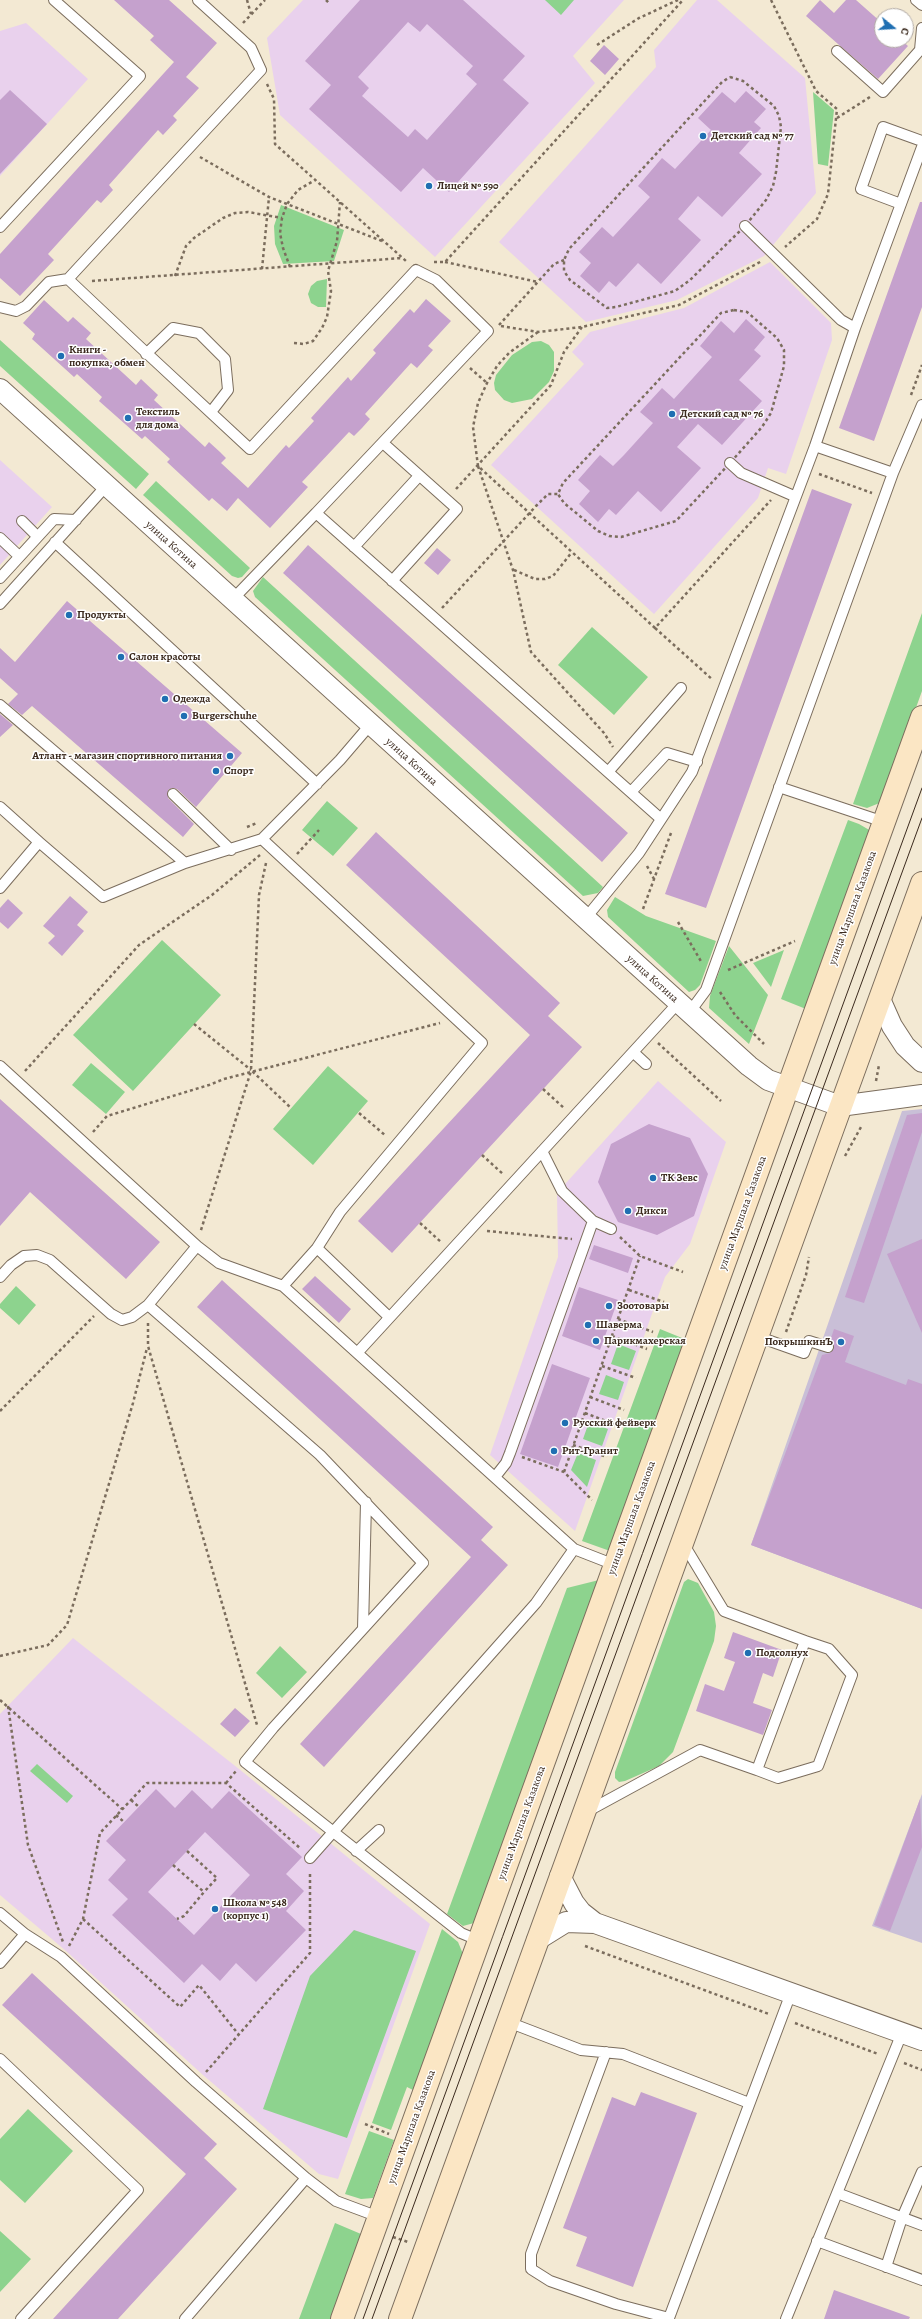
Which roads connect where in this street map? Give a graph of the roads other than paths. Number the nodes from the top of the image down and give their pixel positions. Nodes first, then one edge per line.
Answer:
1 (54, 0) edge
2 (198, 0) edge
3 (916, 0) edge
4 (922, 6) edge
5 (922, 28) edge
6 (837, 51) dead end
7 (922, 141) edge
8 (922, 147) edge
9 (901, 204) junction
10 (744, 226) road end
11 (0, 227) edge
12 (68, 279) junction
13 (0, 307) edge
14 (855, 328) junction
15 (146, 354) junction
16 (0, 389) edge
17 (922, 405) edge
18 (211, 412) junction
19 (382, 442) junction
20 (815, 446) junction
21 (730, 463) road end
22 (893, 474) junction
23 (419, 476) junction
24 (106, 486) junction
25 (794, 496) junction
26 (316, 514) junction
27 (76, 520) junction
28 (22, 521) dead end
29 (37, 536) junction
30 (0, 538) edge
31 (55, 542) junction
32 (354, 547) junction
33 (19, 556) junction
34 (0, 578) edge
35 (392, 580) junction
36 (232, 600) junction
37 (0, 604) edge
38 (681, 688) dead end
39 (0, 705) edge
40 (922, 716) edge
41 (370, 725) junction
42 (696, 762) junction
43 (608, 772) junction
44 (317, 784) junction
45 (779, 787) junction
46 (630, 792) junction
47 (174, 794) dead end
48 (0, 807) edge
49 (661, 819) junction
50 (884, 822) junction
51 (262, 839) junction
52 (39, 842) junction
53 (230, 850) junction
54 (185, 863) junction
55 (922, 883) edge
56 (0, 888) edge
57 (585, 919) junction
58 (880, 999) junction
59 (684, 1008) junction
60 (632, 1052) junction
61 (922, 1062) edge
62 (646, 1064) dead end
63 (0, 1066) edge
64 (788, 1088) junction
65 (922, 1095) edge
66 (840, 1106) junction
67 (542, 1151) junction
68 (593, 1221) junction
69 (611, 1229) road end
70 (197, 1246) junction
71 (317, 1248) junction
72 (0, 1277) edge
73 (283, 1286) junction
74 (148, 1305) junction
75 (389, 1317) junction
76 (756, 1336) junction
77 (828, 1347) dead end
78 (358, 1352) junction
79 (495, 1477) junction
80 (366, 1502) junction
81 (682, 1540) junction
82 (574, 1549) junction
83 (615, 1565) junction
84 (363, 1629) junction
85 (805, 1640) junction
86 (757, 1770) junction
87 (582, 1814) junction
88 (379, 1830) dead end
89 (332, 1832) junction
90 (356, 1851) junction
91 (310, 1858) road end
92 (560, 1876) junction
93 (0, 1913) edge
94 (596, 1923) junction
95 (25, 1934) junction
96 (537, 1940) junction
97 (480, 1941) junction
98 (0, 1963) edge
99 (791, 1993) junction
100 (508, 2022) junction
101 (902, 2033) junction
102 (922, 2040) edge
103 (606, 2052) junction
104 (0, 2058) edge
105 (749, 2103) junction
106 (922, 2172) edge
107 (306, 2178) junction
108 (837, 2193) junction
109 (902, 2218) junction
110 (922, 2225) edge
111 (384, 2226) junction
112 (817, 2242) junction
113 (886, 2267) junction
114 (922, 2280) edge
115 (21, 2319) edge
116 (185, 2319) edge
117 (342, 2319) edge
118 (400, 2319) edge
119 (786, 2319) edge

1 - 11 lane
2 - 12 lane
3 - 4 lane
5 - 6 lane
7 - 9 lane
8 - 9 lane
9 - 14 lane
10 - 14 lane
12 - 13 lane
12 - 15 lane
14 - 20 lane
15 - 18 lane
15 - 18 lane
16 - 24 street, улица Котина
17 - 22 lane
18 - 19 lane
19 - 23 lane
19 - 26 lane
20 - 22 lane
20 - 25 lane
21 - 25 lane
22 - 45 lane
23 - 32 lane
23 - 35 lane
24 - 27 lane
24 - 36 street, улица Котина
25 - 42 lane
26 - 32 lane
26 - 36 lane
27 - 29 lane
27 - 31 lane
28 - 29 lane
29 - 33 lane
30 - 33 lane
31 - 37 lane
31 - 44 lane
32 - 35 lane
33 - 34 lane
35 - 43 lane
36 - 41 street, улица Котина
38 - 43 lane
39 - 54 lane
40 - 50 main road, улица Маршала Казакова
41 - 44 lane
41 - 57 street, улица Котина
42 - 46 lane
42 - 49 lane
43 - 46 lane
44 - 51 lane
45 - 50 lane
45 - 59 lane
46 - 49 lane
47 - 53 lane
48 - 52 lane
49 - 57 lane
50 - 64 main road, улица Маршала Казакова
51 - 53 lane
51 - 71 lane
52 - 54 lane
52 - 56 lane
53 - 54 lane
55 - 58 main road
57 - 59 street, улица Котина
58 - 61 street
58 - 66 main road
59 - 60 lane
59 - 64 street, улица Котина
60 - 62 lane
60 - 67 lane
63 - 70 lane
64 - 66 street, улица Котина
64 - 83 main road, улица Маршала Казакова
65 - 66 street
66 - 76 main road
67 - 68 lane
67 - 75 lane
68 - 69 lane
68 - 79 lane
70 - 73 lane
70 - 74 lane
71 - 73 lane
71 - 75 lane
72 - 74 lane
73 - 78 lane
74 - 80 lane
75 - 78 lane
76 - 77 lane
76 - 81 main road
78 - 79 lane
79 - 82 lane
80 - 84 lane
80 - 84 lane
81 - 85 lane
81 - 87 main road
82 - 83 lane
82 - 89 lane
83 - 97 main road, улица Маршала Казакова
84 - 89 lane
85 - 86 lane
85 - 86 lane
86 - 87 lane
87 - 92 main road
88 - 90 lane
89 - 90 lane
89 - 91 lane
90 - 97 lane
92 - 94 street
92 - 96 main road
93 - 95 lane
94 - 96 street
94 - 99 street
95 - 98 lane
95 - 107 lane
96 - 100 main road
97 - 111 main road, улица Маршала Казакова
99 - 101 street
99 - 105 lane
100 - 103 lane
100 - 118 main road
101 - 102 street
101 - 108 lane
103 - 105 lane
103 - 105 lane
104 - 115 lane
106 - 109 lane
107 - 111 lane
107 - 116 lane
108 - 109 lane
108 - 112 lane
109 - 110 lane
109 - 113 lane
111 - 117 main road, улица Маршала Казакова
112 - 113 lane
112 - 119 lane
113 - 114 lane

